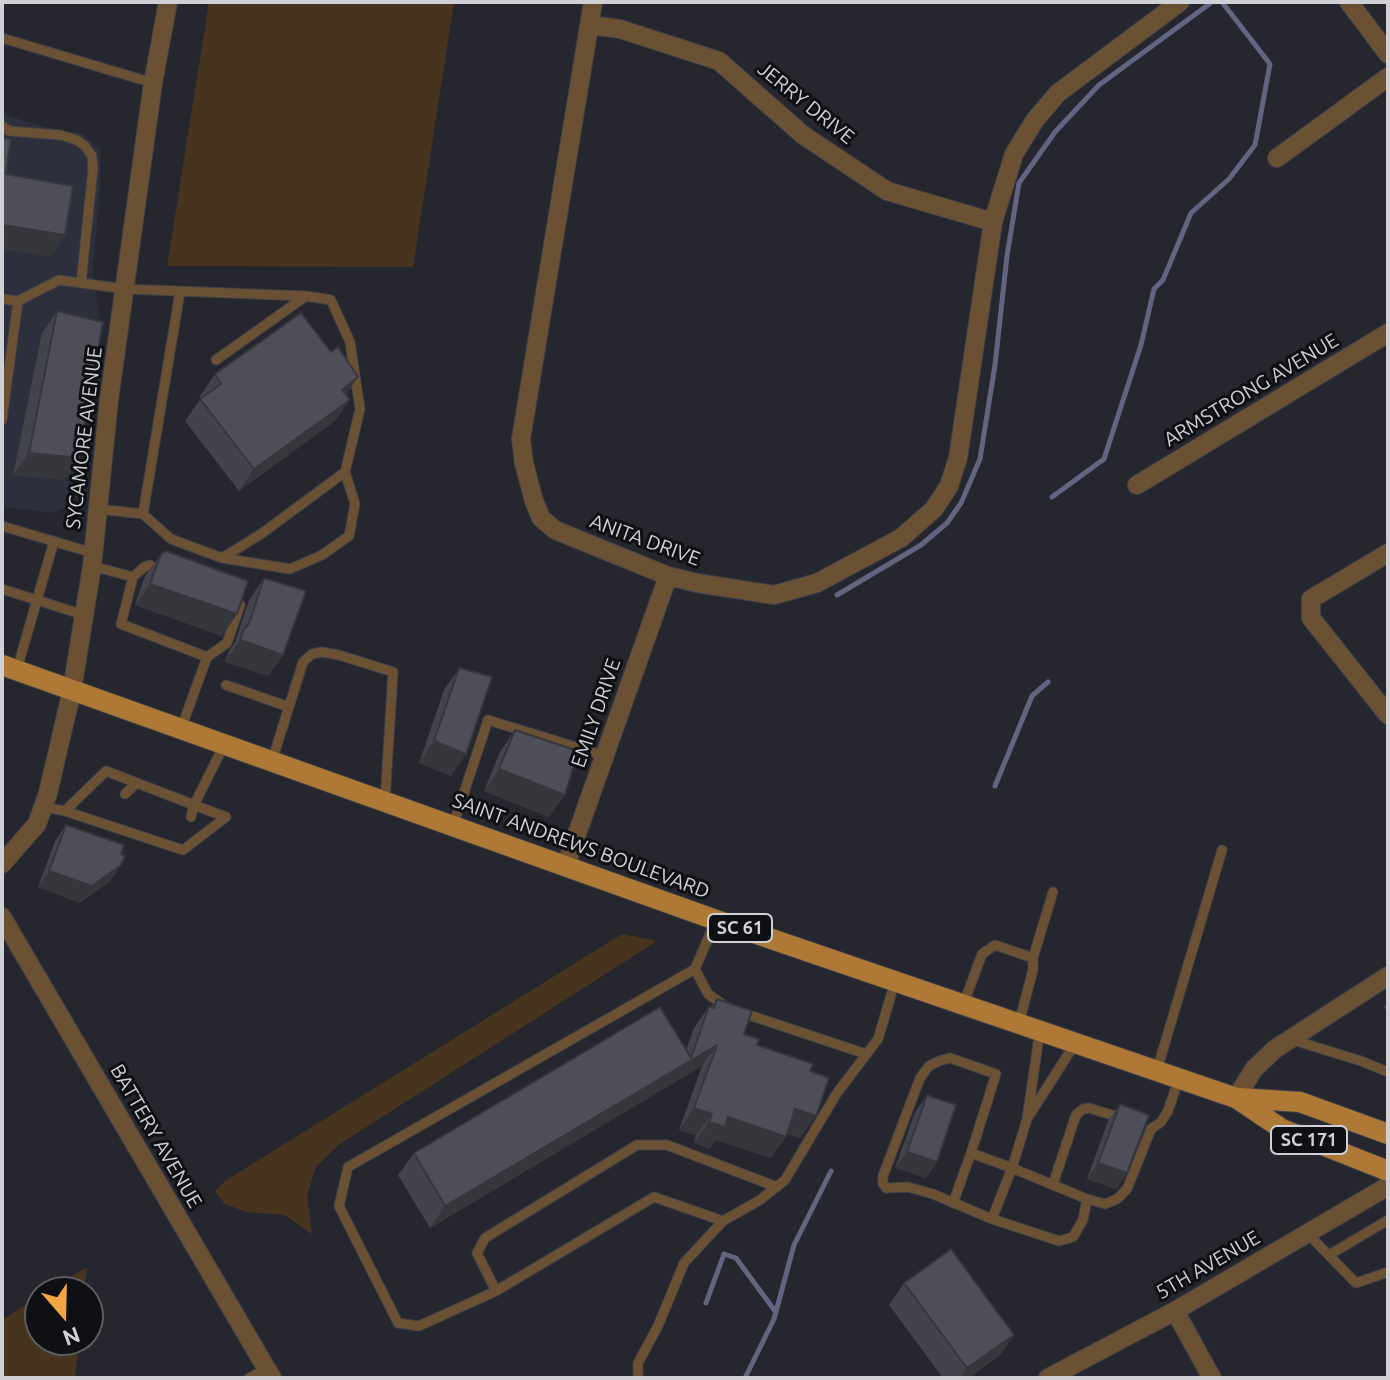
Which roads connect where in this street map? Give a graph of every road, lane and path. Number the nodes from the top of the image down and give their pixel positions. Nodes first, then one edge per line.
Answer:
1 (168, 2) edge
2 (593, 2) edge
3 (1180, 2) edge
4 (1349, 2) edge
5 (590, 25) junction
6 (2, 38) edge
7 (1388, 54) edge
8 (1388, 77) edge
9 (153, 83) junction
10 (2, 126) edge
11 (1277, 158) dead end
12 (993, 222) junction
13 (81, 283) junction
14 (125, 289) junction
15 (180, 292) junction
16 (306, 296) junction
17 (2, 299) edge
18 (18, 301) junction
19 (1388, 333) edge
20 (216, 360) dead end
21 (2, 420) edge
22 (345, 472) junction
23 (1137, 485) dead end
24 (98, 509) junction
25 (143, 514) junction
26 (2, 526) edge
27 (54, 541) junction
28 (1388, 553) edge
29 (222, 558) junction
30 (92, 559) junction
31 (150, 565) dead end
32 (668, 576) junction
33 (133, 577) junction
34 (2, 589) edge
35 (242, 598) edge
36 (36, 601) junction
37 (84, 615) junction
38 (207, 657) junction
39 (9, 667) edge
40 (226, 685) dead end
41 (72, 690) junction
42 (289, 707) junction
43 (1388, 715) edge
44 (181, 729) junction
45 (224, 745) junction
46 (605, 756) junction
47 (271, 761) junction
48 (137, 783) junction
49 (158, 791) junction
50 (125, 794) dead end
51 (179, 799) junction
52 (148, 801) dead end
53 (385, 801) junction
54 (194, 805) junction
55 (44, 807) junction
56 (169, 809) dead end
57 (65, 811) junction
58 (191, 817) dead end
59 (453, 826) junction
60 (1222, 850) dead end
61 (2, 864) edge
62 (566, 865) junction
63 (1053, 892) dead end
64 (2, 917) edge
65 (716, 920) junction
66 (1033, 958) junction
67 (695, 969) junction
68 (1388, 976) edge
69 (895, 982) junction
70 (964, 1003) junction
71 (1019, 1023) junction
72 (1040, 1030) junction
73 (1289, 1039) junction
74 (1076, 1042) junction
75 (866, 1054) junction
76 (1157, 1070) junction
77 (1388, 1072) edge
78 (1179, 1078) junction
79 (1236, 1098) junction
80 (1027, 1119) junction
81 (1126, 1119) edge
82 (1138, 1124) edge
83 (1151, 1129) junction
84 (1388, 1134) edge
85 (971, 1153) junction
86 (1012, 1168) junction
87 (1388, 1171) edge
88 (1053, 1184) junction
89 (1388, 1186) edge
90 (777, 1187) junction
91 (1087, 1199) junction
92 (953, 1203) junction
93 (992, 1219) junction
94 (1388, 1220) edge
95 (723, 1221) junction
96 (1307, 1233) junction
97 (1329, 1255) junction
98 (1388, 1272) edge
99 (496, 1291) junction
100 (1175, 1311) junction
101 (269, 1374) edge
102 (249, 1378) edge
103 (638, 1378) edge
104 (1048, 1378) edge
105 (1212, 1378) edge

1 - 9 street, SYCAMORE AVENUE
2 - 5 street, ANITA DRIVE
3 - 12 street, ANITA DRIVE
4 - 7 street
5 - 12 street, JERRY DRIVE
5 - 32 street, ANITA DRIVE
6 - 9 lane
8 - 11 street
9 - 14 street, SYCAMORE AVENUE
10 - 13 lane
12 - 32 street, ANITA DRIVE
13 - 14 lane
13 - 18 lane
14 - 15 lane
14 - 24 street, SYCAMORE AVENUE
15 - 16 lane
15 - 25 lane
16 - 20 lane
16 - 22 lane
17 - 18 lane
18 - 21 lane
19 - 23 street, ARMSTRONG AVENUE
22 - 29 lane
22 - 29 lane
24 - 25 lane
24 - 30 street, SYCAMORE AVENUE
25 - 29 lane
26 - 27 lane
27 - 30 lane
27 - 36 lane
28 - 43 street
30 - 33 lane
30 - 37 street, SYCAMORE AVENUE
31 - 33 lane
32 - 46 street, EMILY DRIVE
33 - 38 lane
34 - 36 lane
35 - 38 lane
36 - 37 lane
36 - 39 lane
37 - 41 street, SYCAMORE AVENUE
38 - 44 lane
39 - 41 main road, SAINT ANDREWS BOULEVARD / SC 61
40 - 42 lane
41 - 44 main road, SAINT ANDREWS BOULEVARD / SC 61
41 - 55 street, SYCAMORE AVENUE
42 - 47 lane
42 - 53 lane
44 - 45 main road, SAINT ANDREWS BOULEVARD / SC 61
45 - 47 main road, SAINT ANDREWS BOULEVARD / SC 61
45 - 54 lane
46 - 59 lane
46 - 62 street, EMILY DRIVE
47 - 53 main road, SAINT ANDREWS BOULEVARD / SC 61
48 - 49 lane
48 - 50 lane
48 - 57 lane
49 - 51 lane
49 - 52 lane
51 - 54 lane
51 - 56 lane
53 - 59 main road, SAINT ANDREWS BOULEVARD / SC 61
54 - 57 lane
54 - 58 lane
55 - 57 lane
55 - 61 street, SYCAMORE AVENUE
59 - 62 main road, SAINT ANDREWS BOULEVARD / SC 61
60 - 76 lane
62 - 65 main road, SAINT ANDREWS BOULEVARD / SC 61
63 - 66 lane
64 - 101 street, BATTERY AVENUE
65 - 67 lane
65 - 69 main road, SAINT ANDREWS BOULEVARD / SC 61
66 - 70 lane
66 - 71 lane
67 - 75 lane
67 - 99 lane
68 - 73 street
69 - 70 main road, SAINT ANDREWS BOULEVARD / SC 61
69 - 75 lane
70 - 71 main road, SAINT ANDREWS BOULEVARD / SC 61
71 - 72 main road, SAINT ANDREWS BOULEVARD / SC 61
72 - 74 main road, SAINT ANDREWS BOULEVARD / SC 61
72 - 80 lane
73 - 77 lane
73 - 79 street
74 - 76 main road, SAINT ANDREWS BOULEVARD / SC 61
74 - 80 lane
75 - 90 lane
76 - 78 main road, SAINT ANDREWS BOULEVARD / SC 61
78 - 79 main road, SAINT ANDREWS BOULEVARD / SC 61
78 - 83 lane
79 - 84 main road, SAINT ANDREWS BOULEVARD / SC 171
79 - 87 main road, SAINT ANDREWS BOULEVARD / SC 171
80 - 86 lane
81 - 88 lane
82 - 83 lane
83 - 91 lane
85 - 86 lane
85 - 92 lane
85 - 92 lane
86 - 88 lane
86 - 93 lane
88 - 91 lane
89 - 96 street, 5TH AVENUE
90 - 95 lane
90 - 99 lane
91 - 93 lane
92 - 93 lane
94 - 97 lane
95 - 99 lane
95 - 103 lane
96 - 97 lane
96 - 100 street, 5TH AVENUE
97 - 98 lane
100 - 104 street, 5TH AVENUE
100 - 105 street
101 - 102 lane

